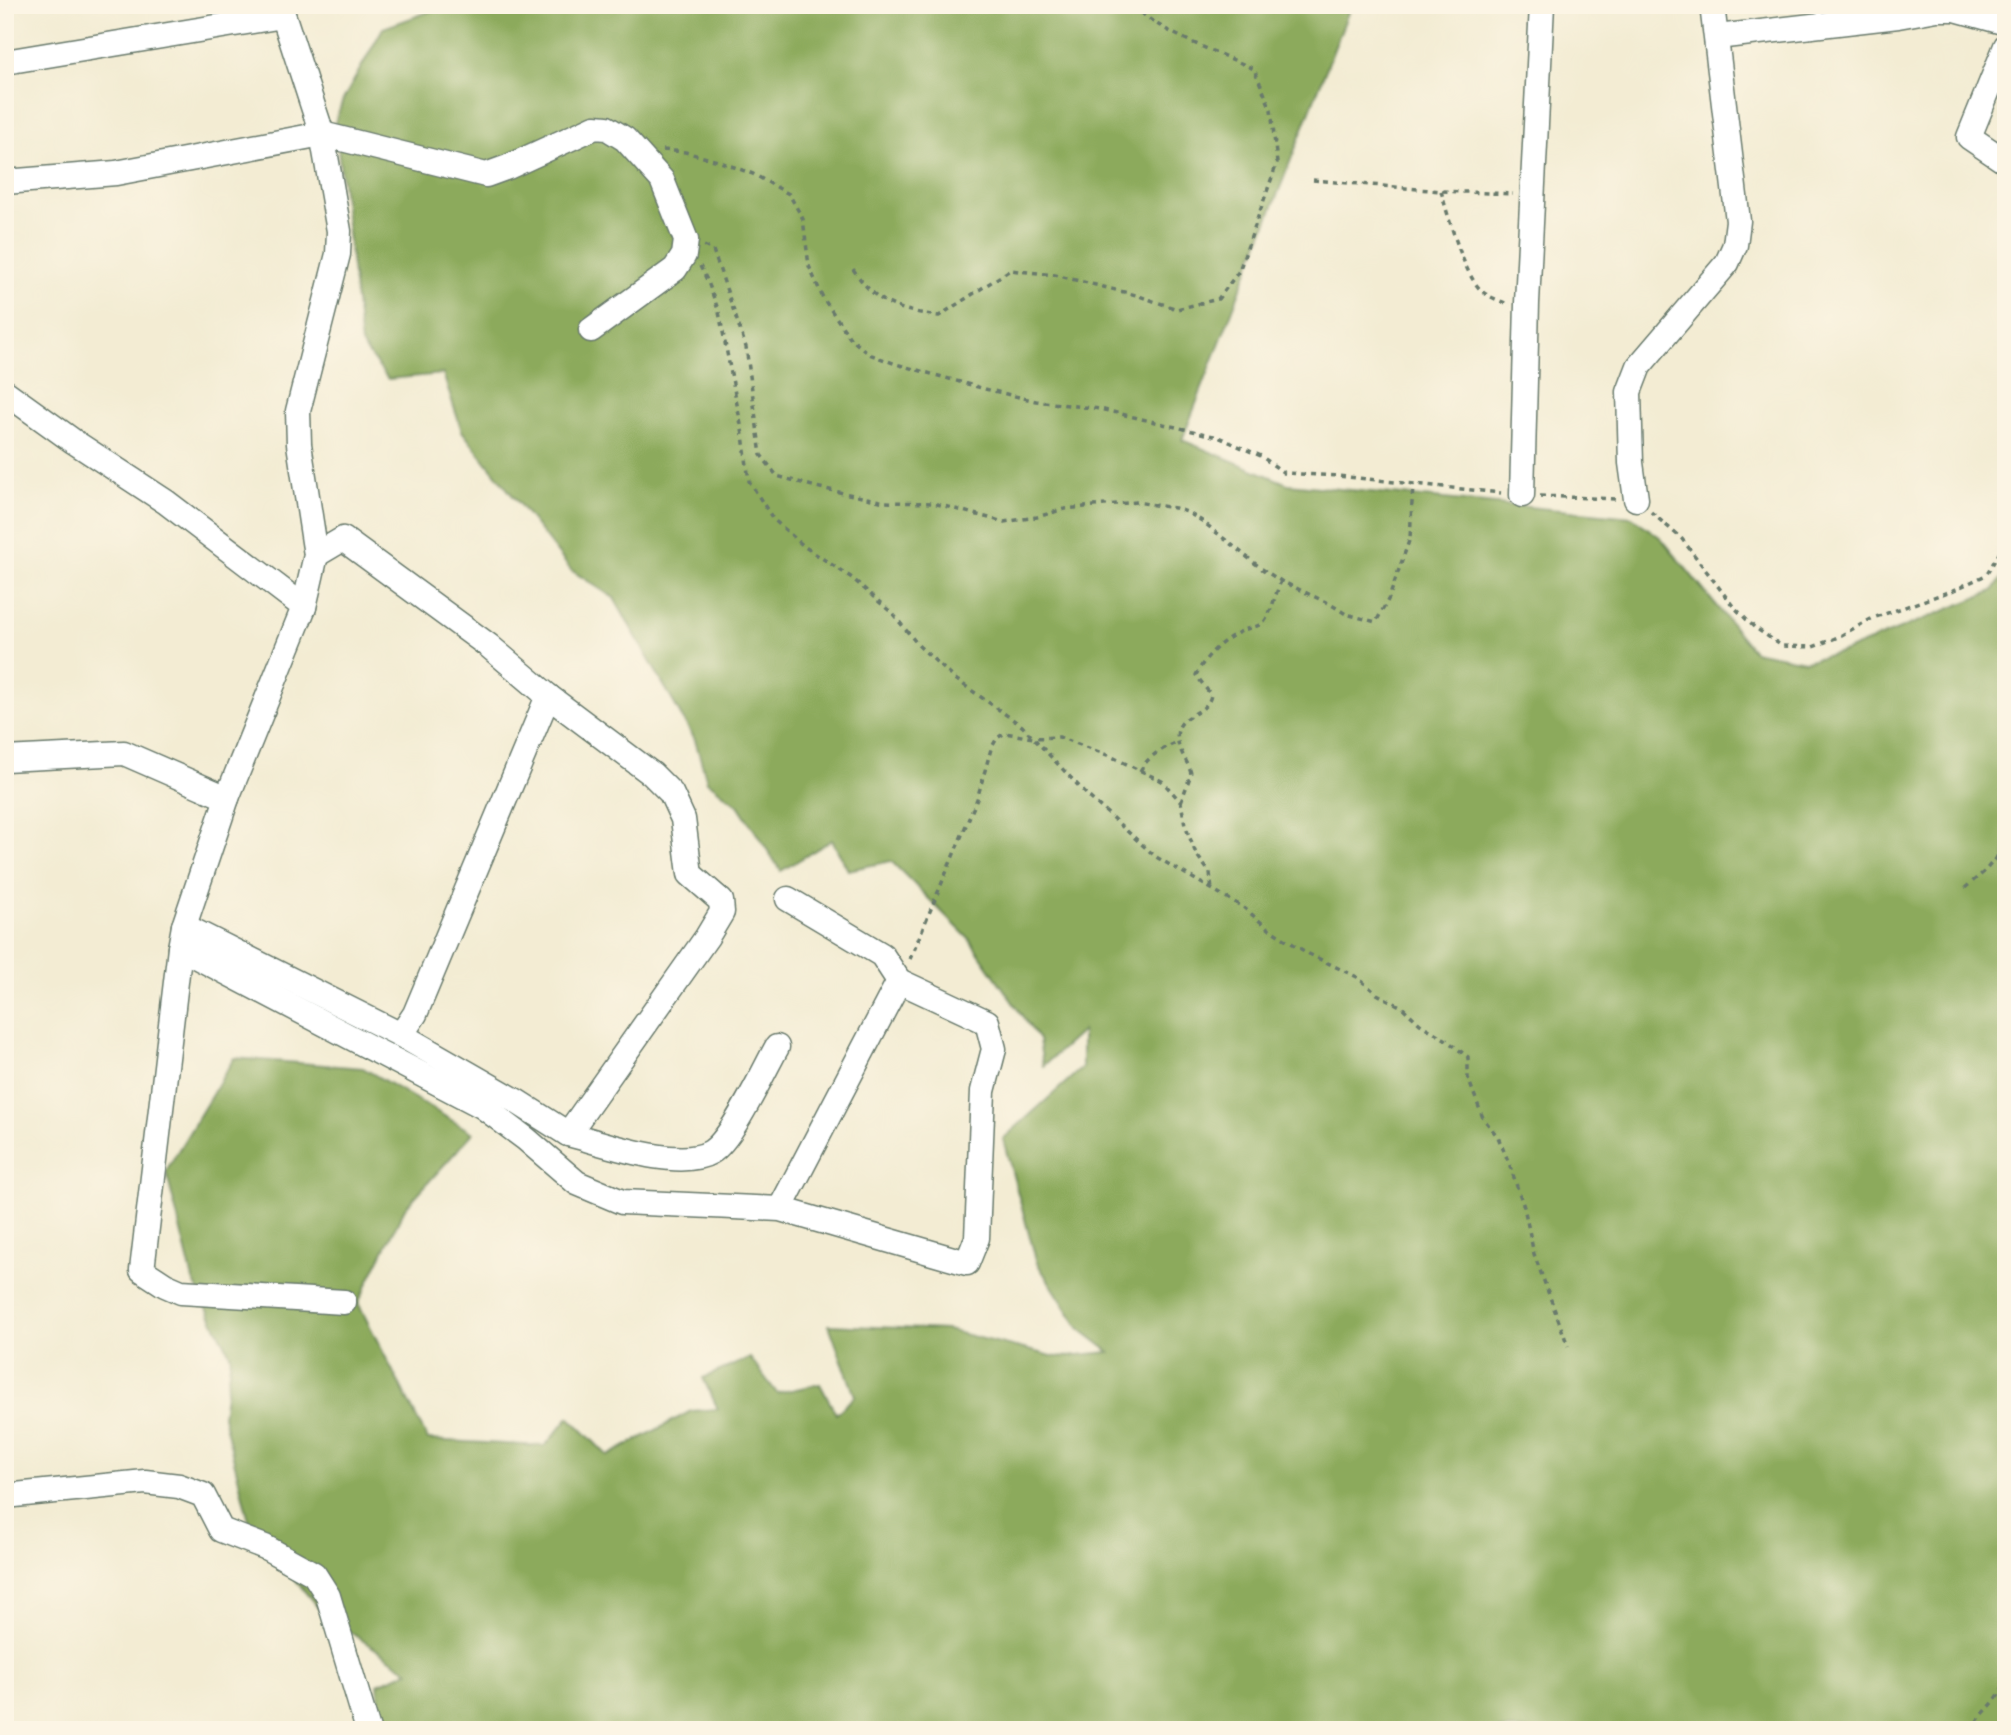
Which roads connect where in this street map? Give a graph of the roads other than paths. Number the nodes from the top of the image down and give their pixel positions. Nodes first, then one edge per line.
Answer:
1 (1542, 5) edge
2 (1712, 5) edge
3 (281, 11) edge
4 (2006, 23) edge
5 (1717, 37) junction
6 (2006, 46) edge
7 (5, 62) edge
8 (322, 134) junction
9 (2006, 162) edge
10 (5, 182) edge
11 (590, 330) dead end
12 (5, 391) edge
13 (1522, 495) road end
14 (1636, 499) road end
15 (316, 555) junction
16 (304, 607) junction
17 (548, 696) junction
18 (5, 759) edge
19 (227, 798) junction
20 (788, 899) dead end
21 (182, 937) junction
22 (899, 981) junction
23 (401, 1035) junction
24 (777, 1047) dead end
25 (568, 1134) junction
26 (780, 1209) junction
27 (344, 1302) dead end
28 (5, 1496) edge
29 (368, 1730) edge

1 - 13 street
2 - 5 street
3 - 7 street
3 - 8 street
4 - 5 street
5 - 14 street
6 - 9 street
8 - 10 street
8 - 11 street
8 - 15 street
12 - 16 street
15 - 16 street
15 - 17 street
16 - 19 street
17 - 23 street
17 - 25 street
18 - 19 street
19 - 21 street
20 - 22 street
21 - 23 street
21 - 26 street
21 - 27 street
22 - 26 street
22 - 26 street
23 - 25 street
24 - 25 street
28 - 29 street

